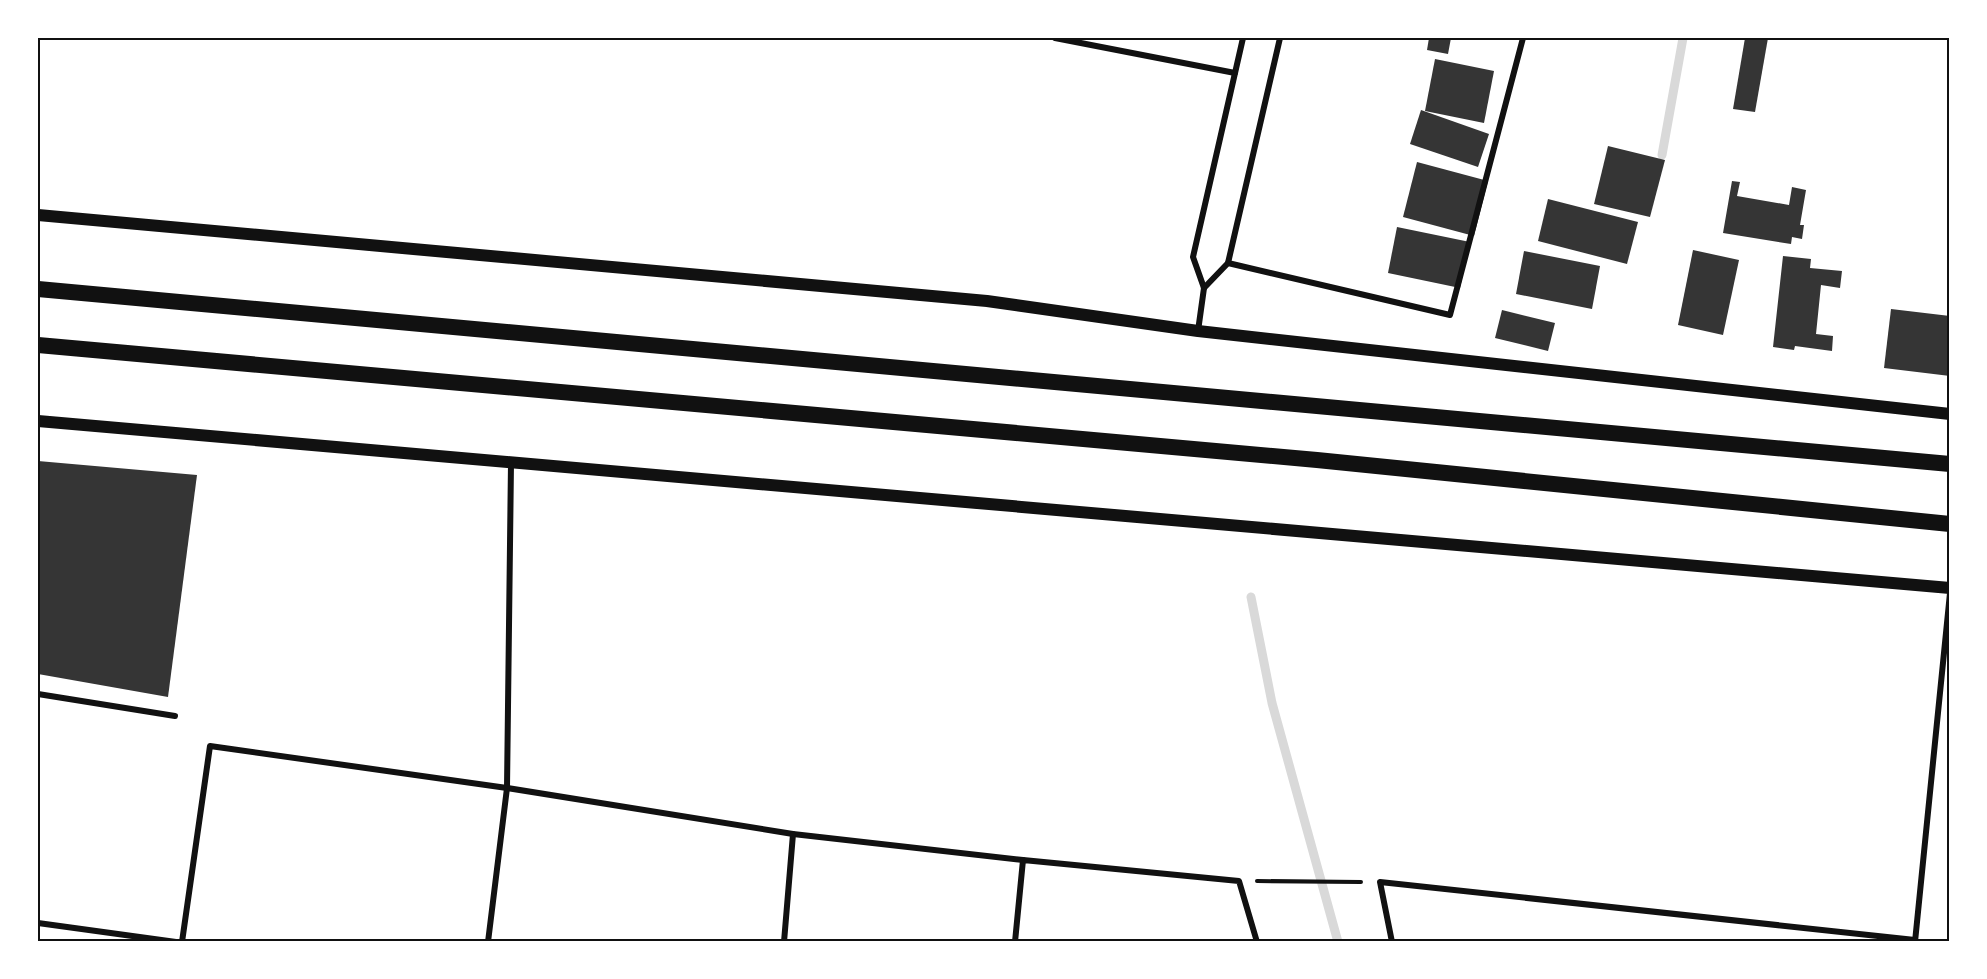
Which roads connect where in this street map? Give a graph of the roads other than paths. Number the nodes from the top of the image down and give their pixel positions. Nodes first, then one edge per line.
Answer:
1 (1055, 38) edge
2 (1243, 38) edge
3 (1280, 38) edge
4 (1523, 38) edge
5 (1235, 73) junction
6 (38, 215) edge
7 (1228, 263) junction
8 (1204, 288) junction
9 (43, 289) edge
10 (1198, 331) junction
11 (44, 345) edge
12 (1950, 414) edge
13 (38, 421) edge
14 (510, 463) junction
15 (1950, 464) edge
16 (1950, 524) edge
17 (1950, 588) edge
18 (1950, 593) edge
19 (38, 694) edge
20 (175, 716) dead end
21 (507, 788) junction
22 (793, 834) junction
23 (1023, 860) junction
24 (38, 923) edge
25 (1915, 941) edge
26 (176, 942) edge
27 (182, 942) edge
28 (488, 942) edge
29 (784, 942) edge
30 (1015, 942) edge
31 (1257, 942) edge
32 (1392, 942) edge

1 - 5 street
2 - 5 street
3 - 7 street
4 - 7 street
5 - 8 street
6 - 10 main road
7 - 8 street
8 - 10 street
9 - 15 highway
10 - 12 main road
11 - 16 highway
13 - 14 main road
14 - 17 main road
14 - 21 street
18 - 25 street
19 - 20 street
21 - 22 street
21 - 27 street
21 - 28 street
22 - 23 street
22 - 29 street
23 - 30 street
23 - 31 street
24 - 26 street
25 - 32 street

